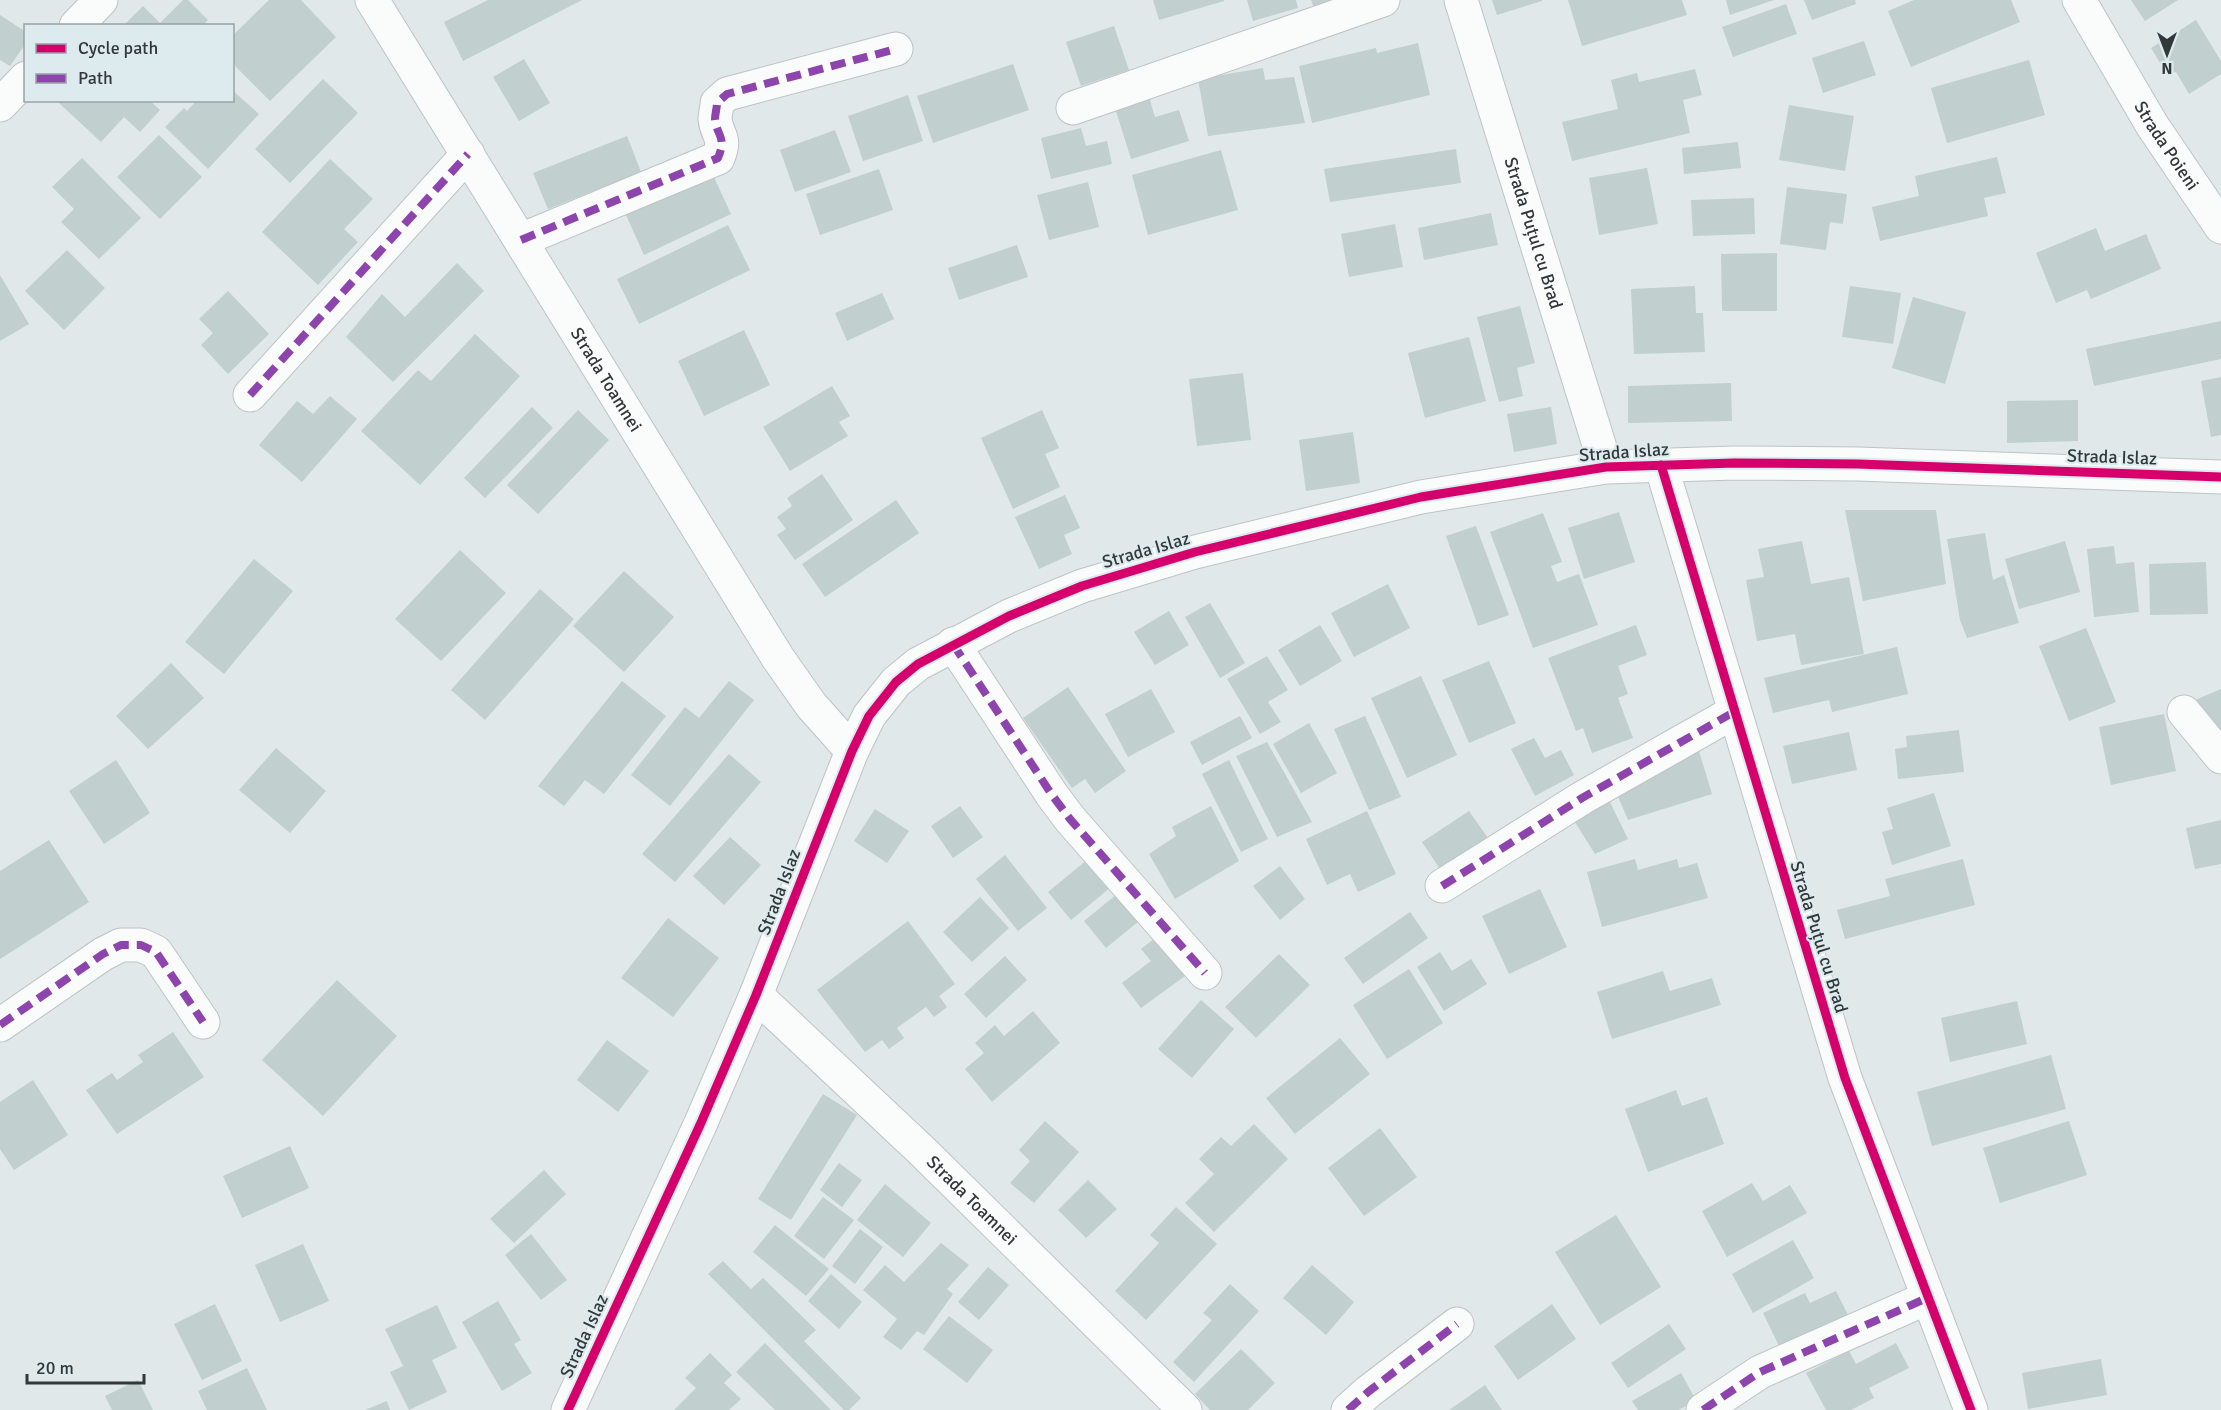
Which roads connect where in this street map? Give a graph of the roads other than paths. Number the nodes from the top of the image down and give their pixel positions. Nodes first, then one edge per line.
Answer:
1 (101, 0) edge
2 (372, 0) edge
3 (1383, 0) edge
4 (1461, 0) edge
5 (2079, 0) edge
6 (78, 24) edge
7 (896, 49) dead end
8 (1073, 108) dead end
9 (468, 154) junction
10 (2221, 227) edge
11 (521, 240) junction
12 (250, 395) dead end
13 (1661, 465) junction
14 (1606, 467) junction
15 (2221, 477) edge
16 (953, 644) junction
17 (1734, 712) junction
18 (2184, 712) dead end
19 (852, 751) junction
20 (2221, 757) edge
21 (1443, 886) dead end
22 (1205, 973) dead end
23 (756, 995) junction
24 (203, 1022) dead end
25 (0, 1025) edge
26 (1927, 1298) junction
27 (1457, 1324) dead end
28 (568, 1410) edge
29 (1185, 1410) edge
30 (1348, 1410) edge
31 (1703, 1410) edge
32 (1971, 1410) edge

1 - 6 street
2 - 9 street, Strada Toamnei
3 - 8 street
4 - 14 street, Strada Puțul cu Brad
5 - 10 street, Strada Poieni
7 - 11 street
9 - 11 street, Strada Toamnei
9 - 12 street
11 - 19 street, Strada Toamnei
13 - 14 street, Strada Islaz
13 - 15 street, Strada Islaz
13 - 17 street, Strada Puțul cu Brad
14 - 16 street, Strada Islaz
16 - 19 street, Strada Islaz
16 - 22 street
17 - 21 street
17 - 26 street, Strada Puțul cu Brad
18 - 20 street
19 - 23 street, Strada Islaz
23 - 28 street, Strada Islaz
23 - 29 street, Strada Toamnei
24 - 25 street
26 - 31 street
26 - 32 street, Strada Puțul cu Brad
27 - 30 street

